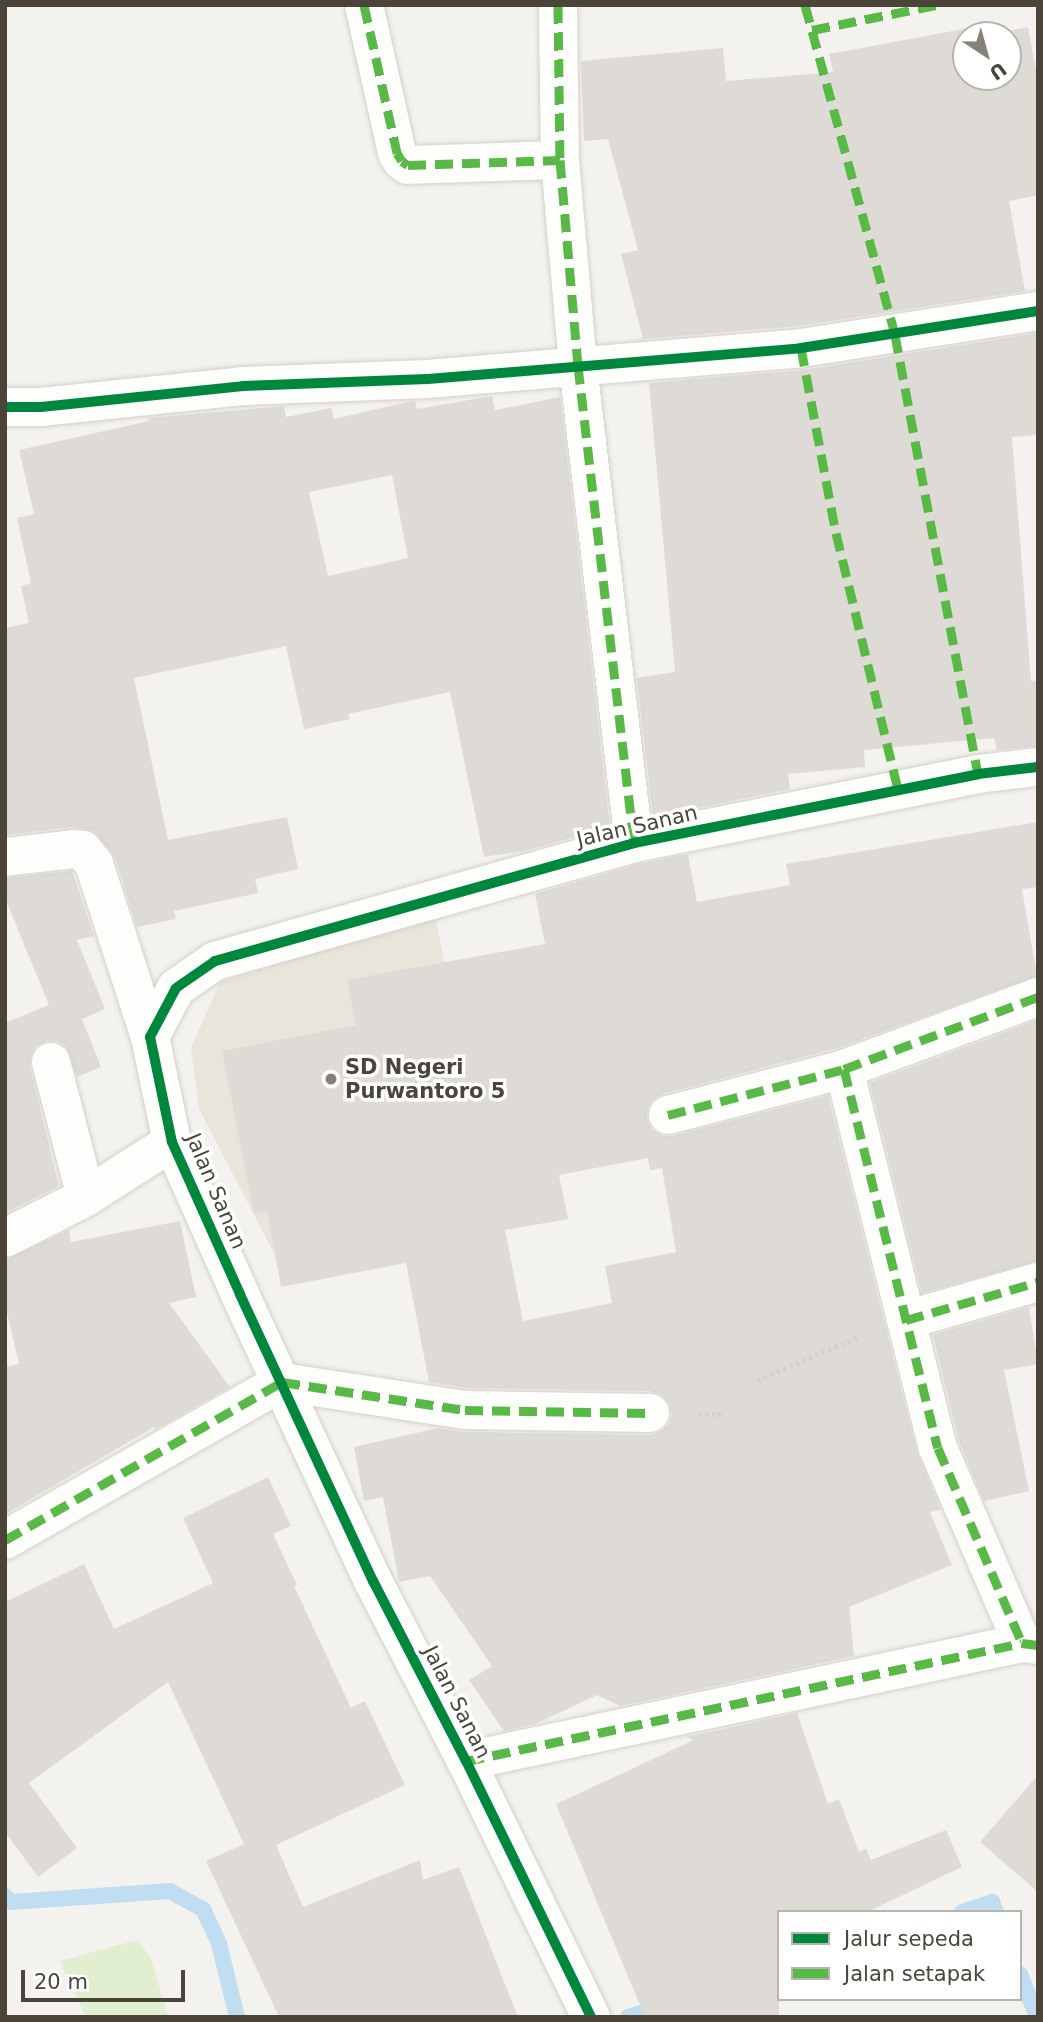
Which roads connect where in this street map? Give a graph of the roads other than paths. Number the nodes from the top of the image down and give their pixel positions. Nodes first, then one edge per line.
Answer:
1 (364, 5) edge
2 (558, 5) edge
3 (560, 160) junction
4 (1038, 311) edge
5 (578, 366) junction
6 (5, 407) edge
7 (1038, 766) edge
8 (634, 843) junction
9 (5, 857) edge
10 (1038, 997) edge
11 (150, 1037) junction
12 (51, 1062) dead end
13 (844, 1069) junction
14 (668, 1115) dead end
15 (172, 1142) junction
16 (86, 1197) junction
17 (5, 1238) edge
18 (1038, 1282) edge
19 (906, 1320) junction
20 (282, 1382) junction
21 (650, 1413) dead end
22 (5, 1540) edge
23 (1030, 1644) edge
24 (466, 1761) junction
25 (591, 2017) edge

1 - 3 street
2 - 3 street
3 - 5 street
4 - 5 street
5 - 6 street
5 - 8 street
7 - 8 street, Jalan Sanan
8 - 11 street, Jalan Sanan
9 - 11 street
10 - 13 street
11 - 15 street, Jalan Sanan
12 - 16 street
13 - 14 street
13 - 19 street
15 - 16 street
15 - 20 street, Jalan Sanan
16 - 17 street
18 - 19 street
19 - 23 street
20 - 21 street
20 - 22 street
20 - 24 street, Jalan Sanan
23 - 24 street
24 - 25 street, Jalan Sanan

